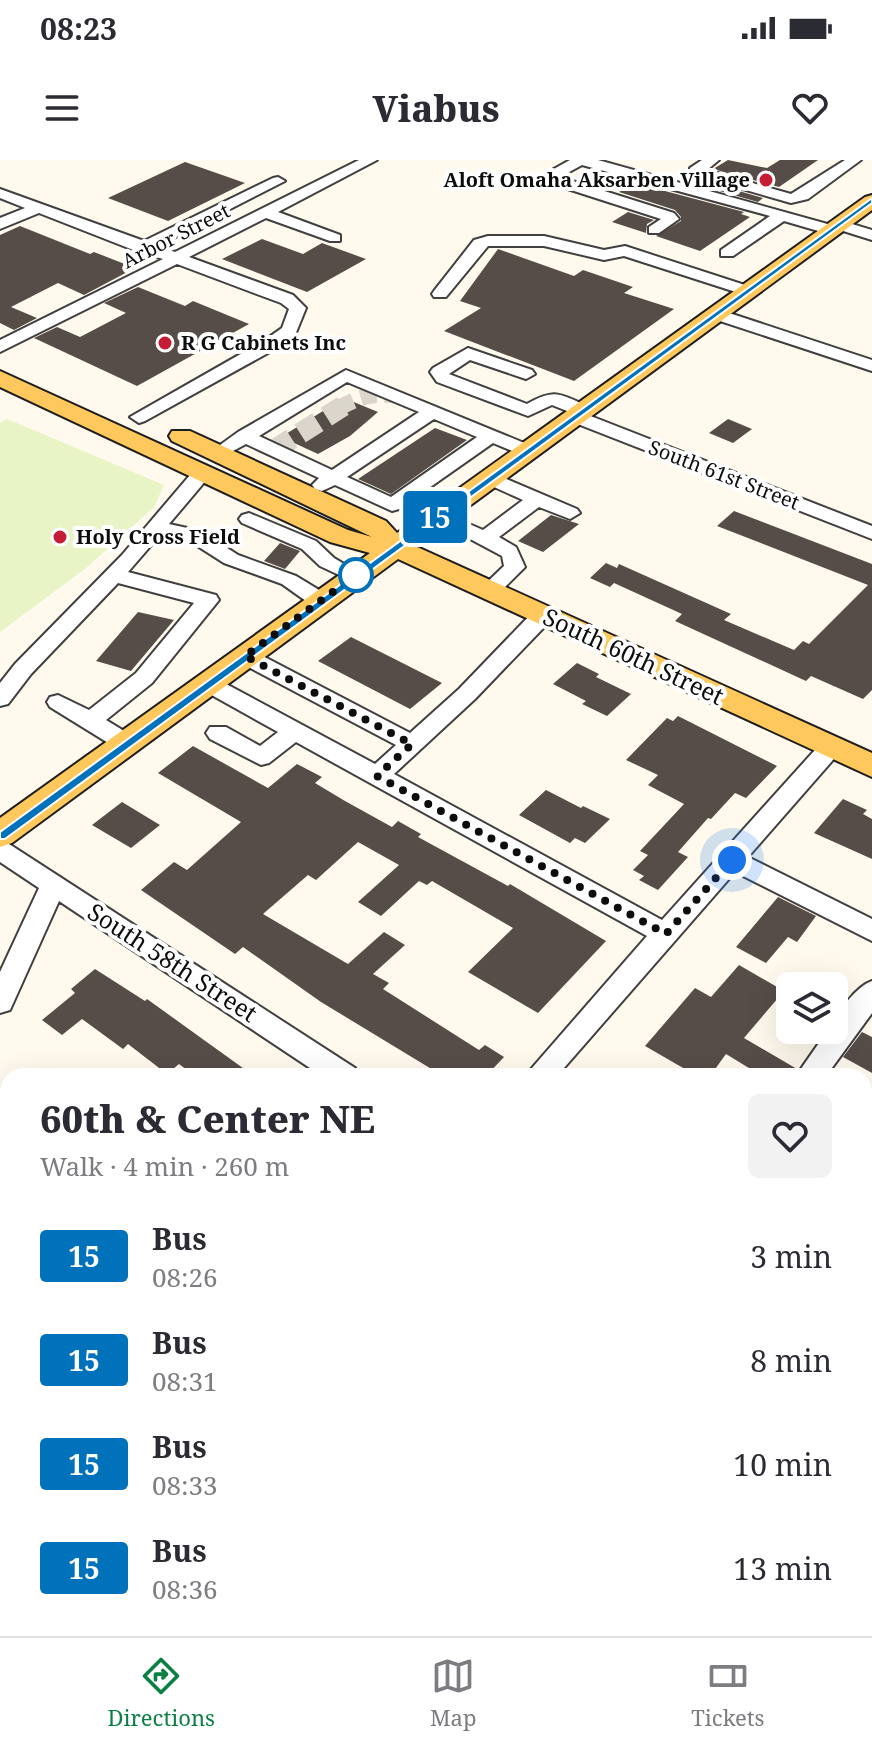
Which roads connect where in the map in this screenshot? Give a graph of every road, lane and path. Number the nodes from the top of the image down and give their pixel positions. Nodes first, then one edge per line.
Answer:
1 (370, 160) edge
2 (581, 160) edge
3 (712, 160) edge
4 (854, 160) edge
5 (623, 172) junction
6 (278, 181) dead end
7 (590, 191) junction
8 (0, 193) edge
9 (872, 201) edge
10 (37, 208) junction
11 (265, 213) junction
12 (782, 215) junction
13 (0, 224) edge
14 (836, 227) junction
15 (654, 230) dead end
16 (872, 235) edge
17 (335, 238) dead end
18 (142, 248) junction
19 (727, 253) dead end
20 (174, 260) junction
21 (748, 291) junction
22 (440, 294) dead end
23 (717, 314) junction
24 (0, 347) edge
25 (0, 354) edge
26 (0, 364) edge
27 (872, 366) edge
28 (526, 374) dead end
29 (0, 378) edge
30 (571, 384) dead end
31 (88, 394) junction
32 (551, 398) junction
33 (432, 412) junction
34 (580, 414) junction
35 (139, 417) junction
36 (245, 436) junction
37 (491, 436) junction
38 (527, 451) junction
39 (210, 462) junction
40 (333, 477) junction
41 (490, 478) junction
42 (308, 494) junction
43 (537, 499) junction
44 (271, 504) junction
45 (570, 513) dead end
46 (437, 516) junction
47 (249, 519) junction
48 (156, 528) junction
49 (872, 533) edge
50 (485, 538) junction
51 (209, 546) junction
52 (395, 547) junction
53 (114, 575) junction
54 (354, 576) junction
55 (490, 590) junction
56 (321, 601) junction
57 (543, 615) junction
58 (245, 656) junction
59 (207, 683) junction
60 (0, 699) edge
61 (58, 702) dead end
62 (90, 721) junction
63 (294, 731) junction
64 (218, 733) dead end
65 (126, 743) junction
66 (412, 744) junction
67 (831, 747) junction
68 (872, 766) edge
69 (377, 776) junction
70 (0, 835) edge
71 (0, 850) edge
72 (732, 860) junction
73 (52, 887) junction
74 (872, 931) edge
75 (666, 934) junction
76 (872, 992) edge
77 (0, 1002) edge
78 (333, 1068) edge
79 (546, 1068) edge
80 (816, 1068) edge

1 - 11 street, Arbor Street
2 - 5 street
2 - 7 street
3 - 4 street
5 - 7 street
5 - 12 street
6 - 18 street
7 - 15 street
8 - 10 street
9 - 14 main road
10 - 13 street
10 - 18 street
11 - 17 street
11 - 20 street, Arbor Street
12 - 14 street
12 - 19 street
14 - 16 street
14 - 21 main road
18 - 20 street
20 - 24 street, Arbor Street
20 - 35 street
21 - 22 street
21 - 23 main road
23 - 27 street
23 - 34 main road
25 - 31 main road, South 60th Street
26 - 31 main road
28 - 32 street
29 - 39 main road, South 60th Street
30 - 32 street
31 - 35 main road, South 60th Street
32 - 34 street, South 61st Street
33 - 36 street
33 - 37 street
33 - 40 street
34 - 38 main road
34 - 49 street, South 61st Street
35 - 39 main road, South 60th Street
36 - 39 street
36 - 40 street
37 - 38 street
37 - 40 street
38 - 41 main road
39 - 42 main road, South 60th Street
39 - 44 main road, South 60th Street
39 - 48 street
40 - 42 street
41 - 43 street
41 - 46 main road
42 - 52 main road, South 60th Street
43 - 45 street
43 - 50 street
44 - 47 street
44 - 52 main road, South 60th Street
46 - 50 street
46 - 52 main road
47 - 51 street
47 - 54 street
48 - 51 street
48 - 53 street
50 - 55 street
51 - 56 street
52 - 54 main road
52 - 55 main road, South 60th Street
53 - 60 street
53 - 62 street
54 - 56 main road
55 - 57 main road, South 60th Street
56 - 58 main road
57 - 66 street
57 - 67 main road, South 60th Street
58 - 59 main road
58 - 66 street
59 - 63 street
59 - 65 main road
61 - 62 street
62 - 65 street
63 - 64 street
63 - 69 street
65 - 70 main road
66 - 69 street
67 - 68 main road, South 60th Street
67 - 72 street
69 - 75 street
71 - 73 street, South 58th Street
72 - 74 street
72 - 75 street
73 - 77 street
73 - 78 street, South 58th Street
75 - 79 street
76 - 80 street

